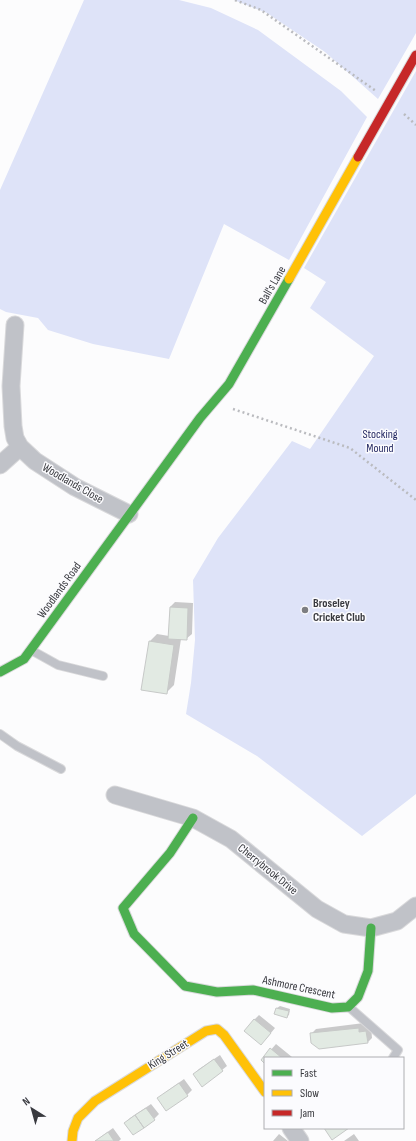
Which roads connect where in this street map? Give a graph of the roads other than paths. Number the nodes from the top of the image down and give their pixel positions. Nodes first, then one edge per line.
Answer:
1 (416, 55) edge
2 (14, 325) dead end
3 (20, 447) junction
4 (0, 465) edge
5 (129, 514) junction
6 (31, 650) junction
7 (0, 672) edge
8 (103, 676) dead end
9 (0, 734) edge
10 (61, 769) dead end
11 (115, 795) dead end
12 (193, 818) junction
13 (416, 906) edge
14 (372, 928) junction
15 (348, 1007) junction
16 (394, 1057) edge
17 (264, 1091) edge
18 (291, 1129) edge
19 (72, 1141) edge
20 (300, 1141) edge

1 - 5 street, Ball's Lane
2 - 3 street, Woodlands Close
3 - 4 street
3 - 5 street, Woodlands Close
5 - 6 street, Woodlands Road
6 - 7 street, Woodlands Road
6 - 8 lane
9 - 10 lane
11 - 12 street, Cherrybrook Drive
12 - 14 street, Cherrybrook Drive
12 - 15 street, Ashmore Crescent
13 - 14 street, Cherrybrook Drive
14 - 15 street, Ashmore Crescent
15 - 16 lane
17 - 19 street, King Street
18 - 20 street

